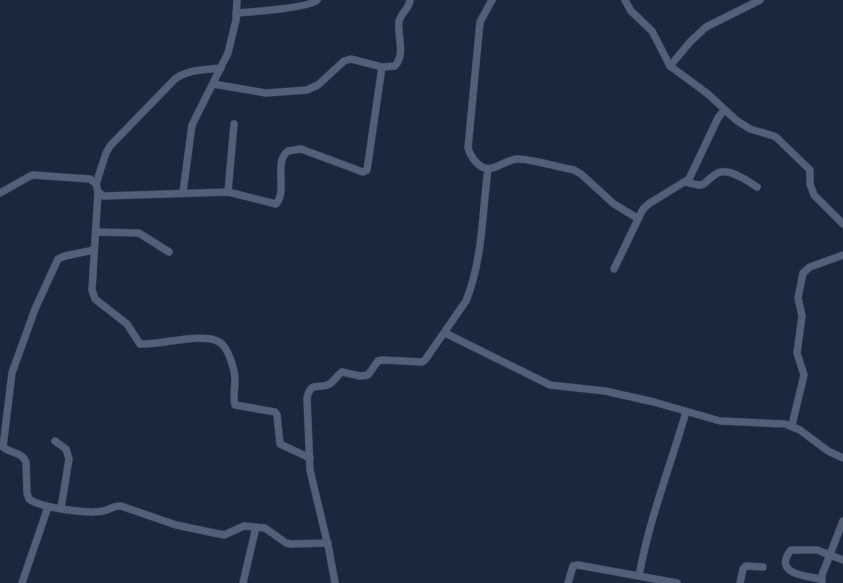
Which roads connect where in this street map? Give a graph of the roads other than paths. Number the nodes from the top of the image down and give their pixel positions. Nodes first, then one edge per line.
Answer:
1 (237, 0) edge
2 (317, 0) edge
3 (410, 0) edge
4 (492, 0) edge
5 (625, 0) edge
6 (760, 0) edge
7 (236, 13) junction
8 (670, 66) junction
9 (382, 67) junction
10 (221, 68) junction
11 (213, 84) junction
12 (724, 110) junction
13 (234, 124) dead end
14 (488, 169) junction
15 (685, 182) junction
16 (96, 184) junction
17 (756, 187) dead end
18 (98, 192) junction
19 (184, 192) junction
20 (228, 192) junction
21 (0, 194) edge
22 (637, 218) junction
23 (843, 224) edge
24 (96, 232) junction
25 (94, 250) junction
26 (169, 252) dead end
27 (843, 255) edge
28 (614, 269) dead end
29 (445, 333) junction
30 (686, 412) junction
31 (792, 426) junction
32 (55, 441) dead end
33 (310, 458) junction
34 (843, 458) edge
35 (48, 507) junction
36 (61, 508) junction
37 (843, 521) edge
38 (256, 527) junction
39 (328, 542) junction
40 (829, 556) junction
41 (843, 560) edge
42 (763, 567) dead end
43 (639, 576) junction
44 (653, 581) edge
45 (822, 581) edge
46 (22, 583) edge
47 (243, 583) edge
48 (335, 583) edge
49 (568, 583) edge
50 (676, 583) edge
51 (740, 583) edge

1 - 7 street
2 - 7 street
3 - 9 street
4 - 14 street
5 - 8 street
6 - 8 street
7 - 10 street
8 - 12 street
9 - 11 street
9 - 20 street
10 - 11 street
10 - 16 street
11 - 19 street
12 - 15 street
12 - 23 street
13 - 20 street
14 - 22 street
14 - 29 street
15 - 17 street
15 - 22 street
16 - 18 street
16 - 21 street
18 - 19 street
18 - 24 street
19 - 20 street
22 - 28 street
24 - 25 street
24 - 26 street
25 - 33 street
25 - 35 street
27 - 31 street
29 - 30 street
29 - 33 street
30 - 31 street
30 - 43 street
31 - 34 street
32 - 36 street
33 - 39 street
35 - 36 street
35 - 46 street
36 - 38 street
37 - 40 street
38 - 39 street
38 - 47 street
39 - 48 street
40 - 41 street
40 - 45 street
40 - 45 street
42 - 51 street
43 - 44 street
43 - 49 street
44 - 50 street

